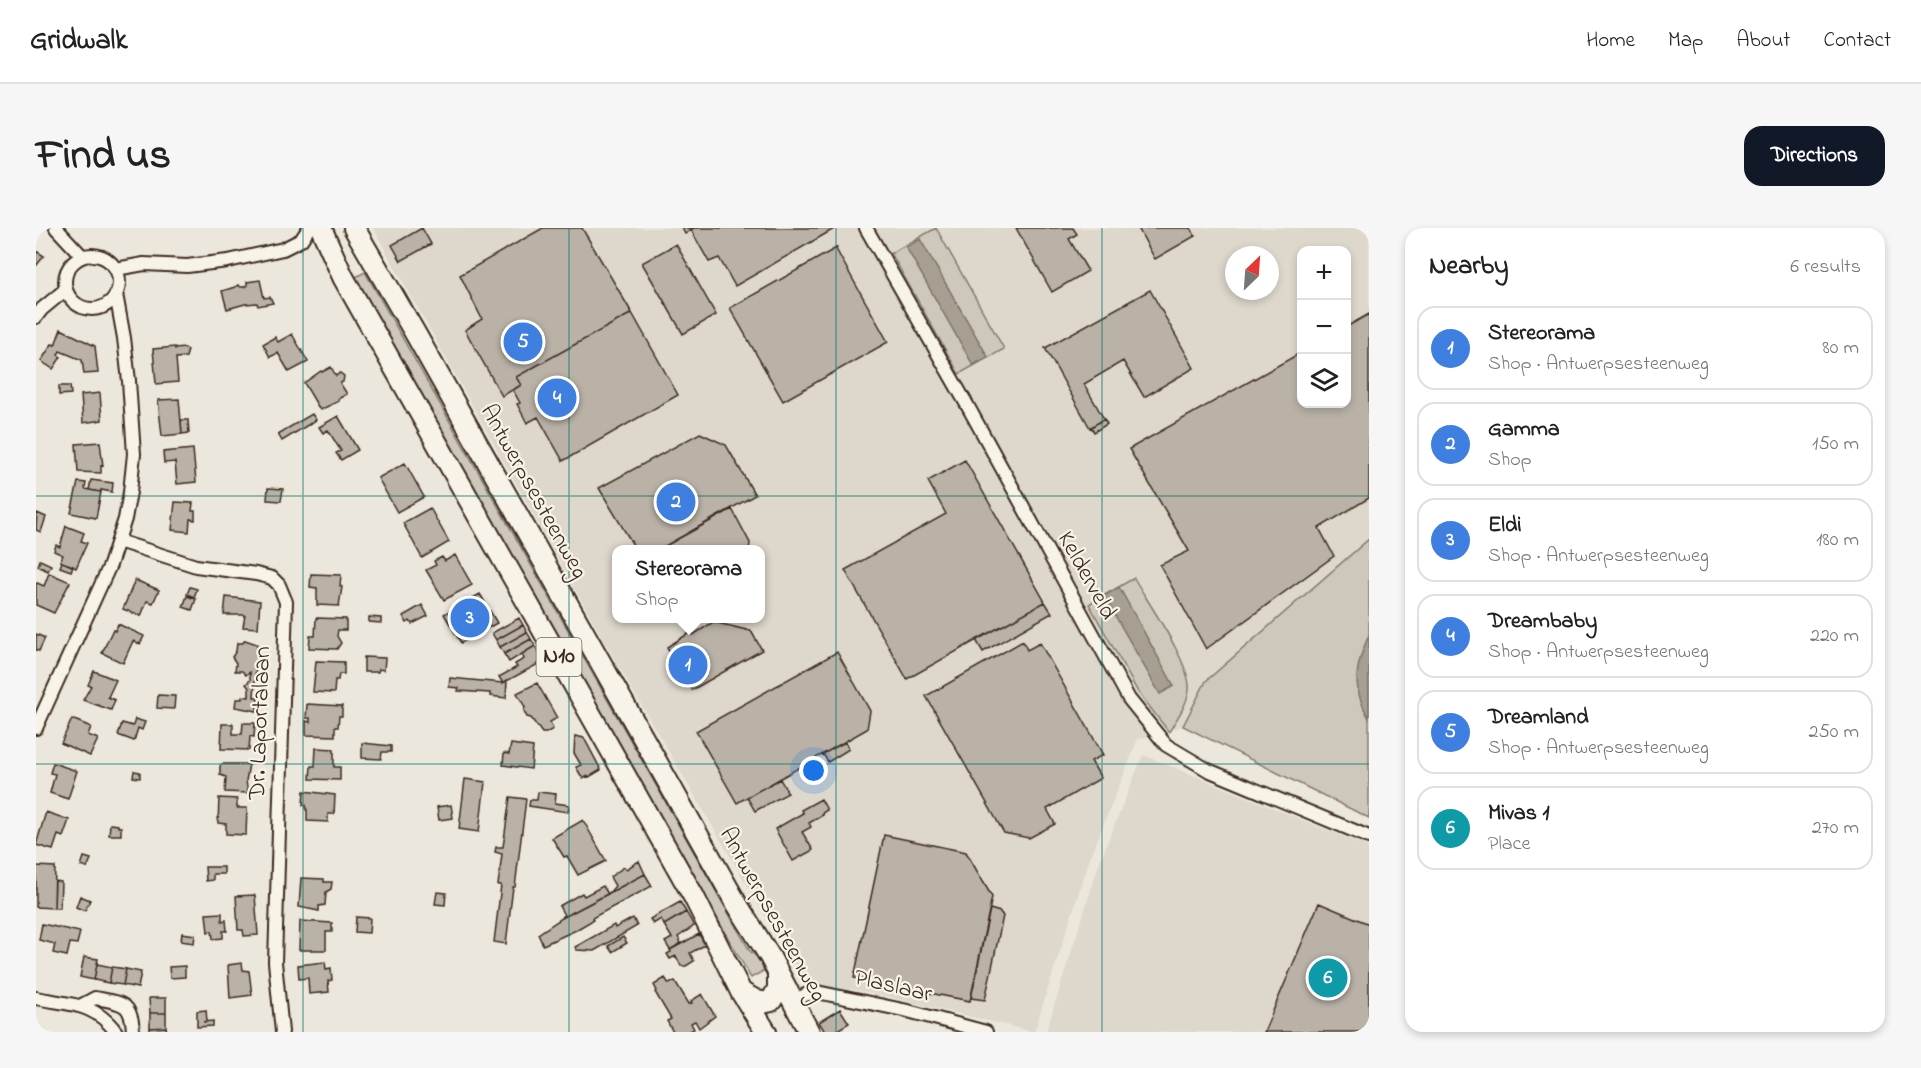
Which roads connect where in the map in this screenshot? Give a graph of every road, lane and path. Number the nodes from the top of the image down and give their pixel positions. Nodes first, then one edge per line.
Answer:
1 (57, 228) edge
2 (309, 228) edge
3 (321, 228) edge
4 (354, 228) edge
5 (866, 228) edge
6 (301, 240) junction
7 (332, 250) junction
8 (82, 256) junction
9 (116, 268) junction
10 (65, 290) junction
11 (116, 294) junction
12 (36, 317) edge
13 (118, 541) junction
14 (36, 728) edge
15 (1369, 837) edge
16 (778, 974) junction
17 (741, 992) junction
18 (36, 998) edge
19 (792, 1003) junction
20 (80, 1006) junction
21 (116, 1032) edge
22 (133, 1032) edge
23 (282, 1032) edge
24 (766, 1032) edge
25 (809, 1032) edge
26 (986, 1032) edge

1 - 8 street
2 - 6 street
3 - 7 main road, N10
4 - 16 main road, Antwerpsesteenweg / N10
5 - 15 street, Kelderveld
6 - 7 street
6 - 9 street
7 - 17 main road, N10
8 - 9 street
8 - 10 street
9 - 11 street
10 - 11 street
10 - 12 street
11 - 13 street
13 - 14 street
13 - 23 street, Dr. Laportalaan
16 - 17 main road
16 - 19 main road, Antwerpsesteenweg / N10
17 - 24 main road, N10
18 - 20 street
19 - 25 main road, Antwerpsesteenweg / N10
19 - 26 street, Plaslaar
20 - 21 street
20 - 22 street

